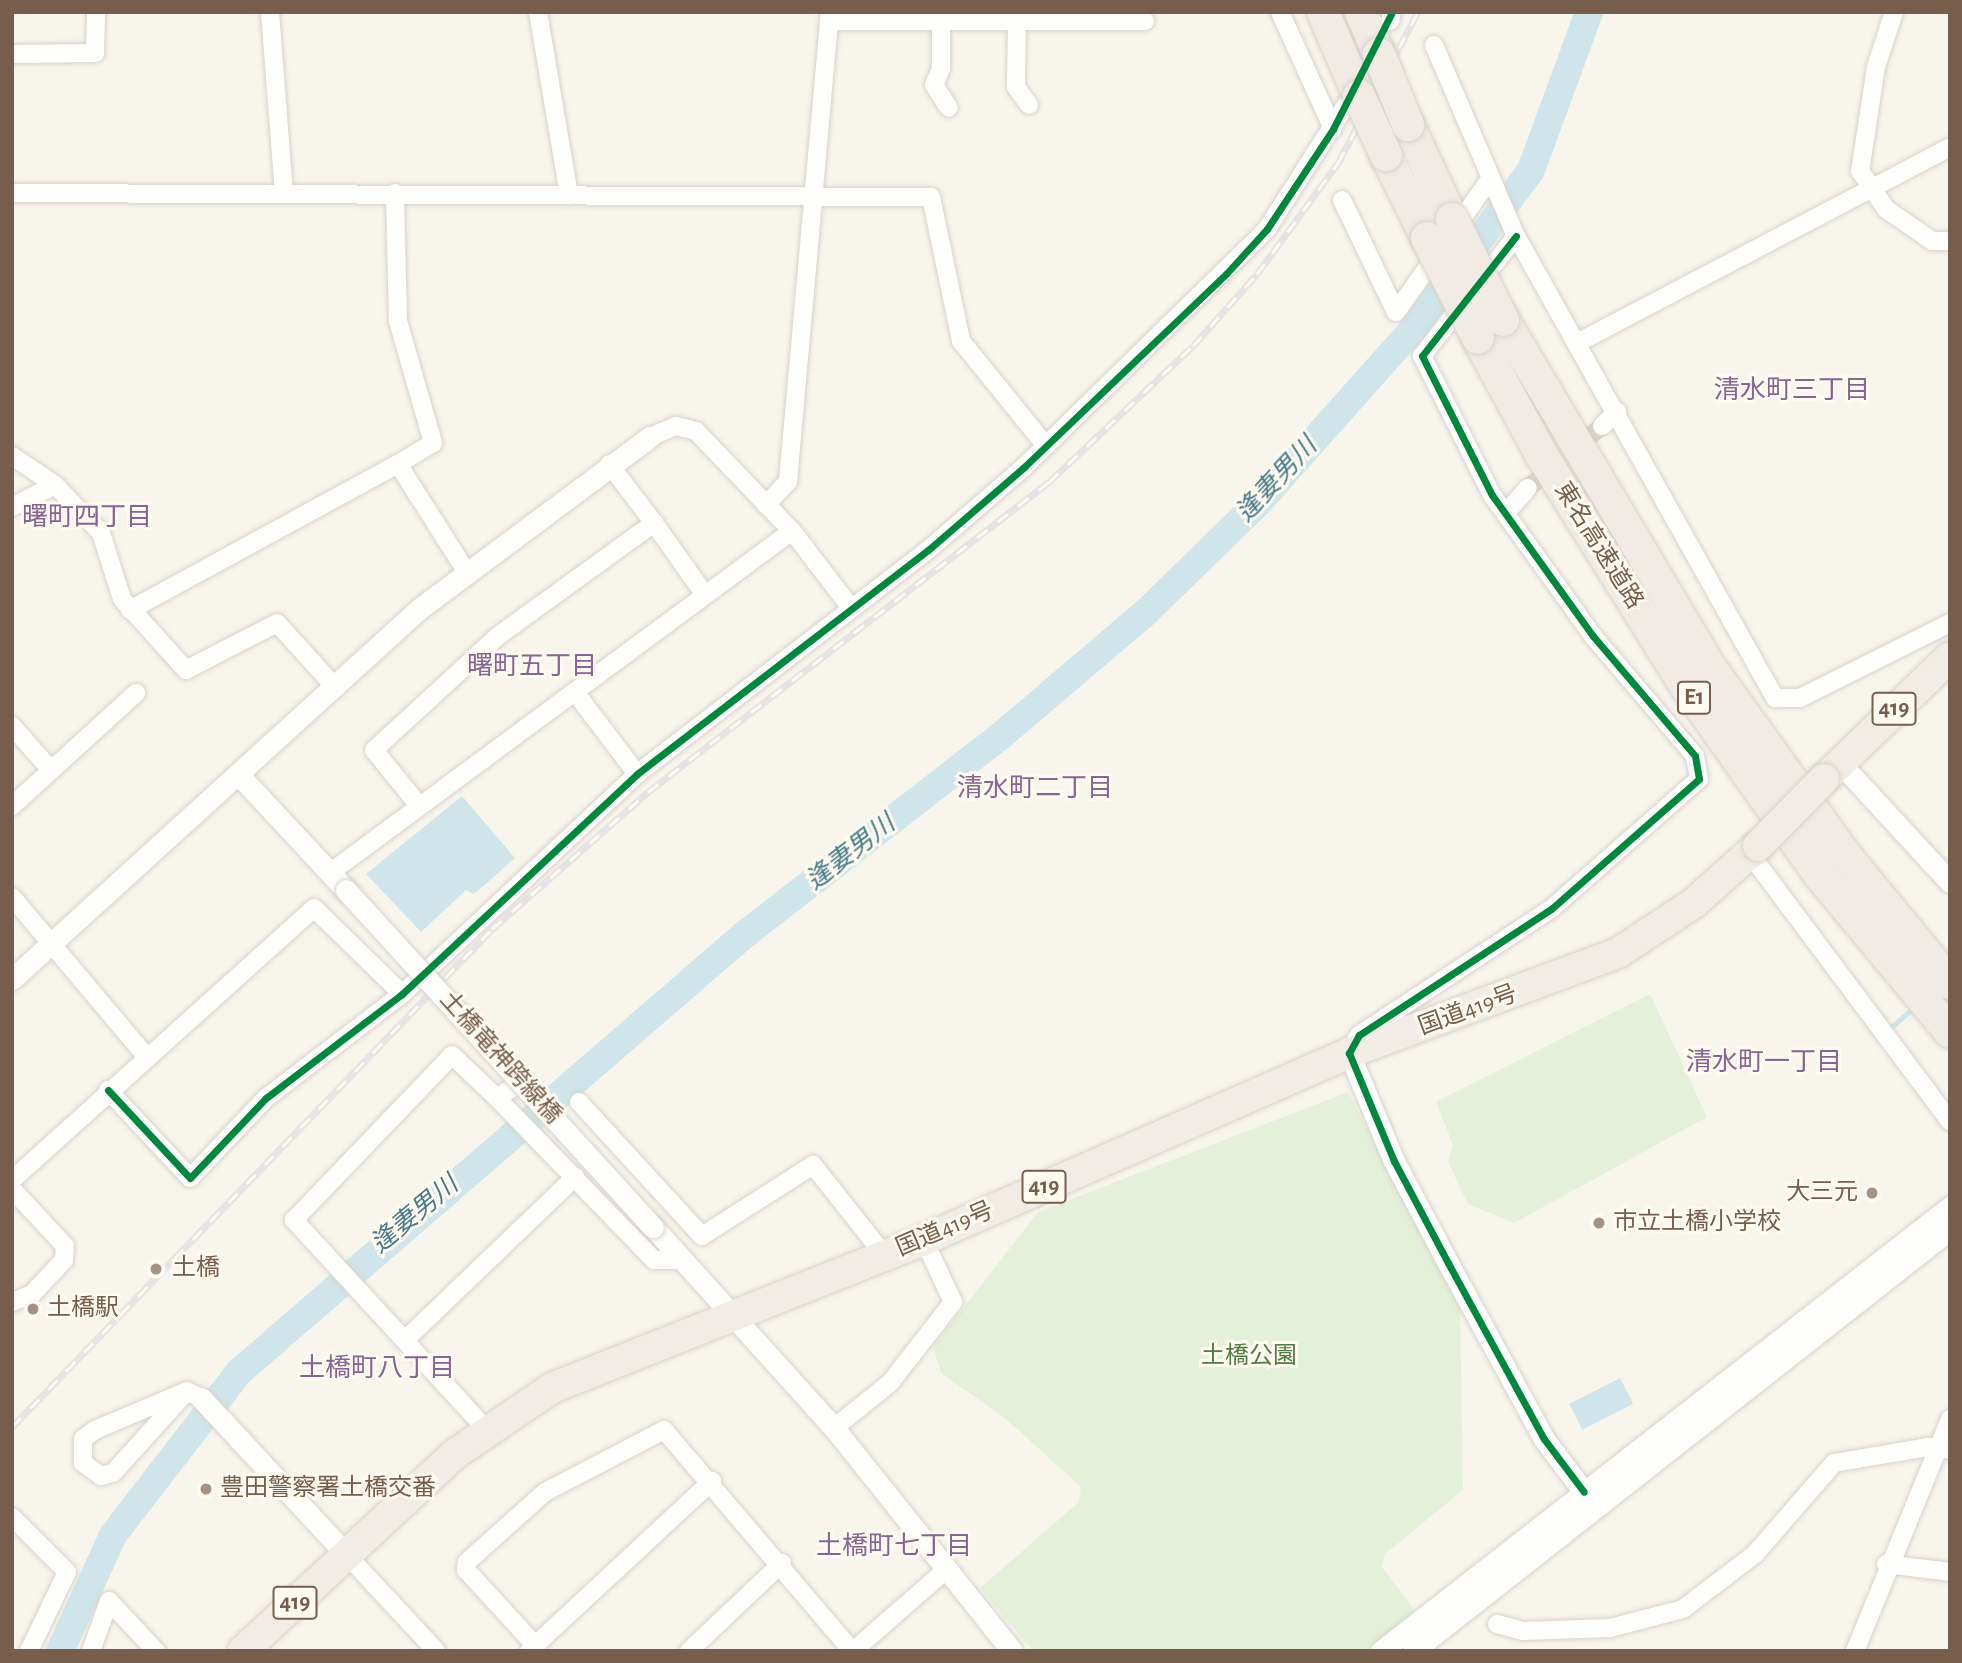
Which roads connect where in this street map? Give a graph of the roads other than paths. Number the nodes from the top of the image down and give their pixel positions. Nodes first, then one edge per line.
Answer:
1 (96, 12) edge
2 (271, 12) edge
3 (538, 12) edge
4 (1280, 12) edge
5 (1323, 12) edge
6 (1894, 12) edge
7 (1381, 15) edge
8 (830, 17) edge
9 (1038, 17) edge
10 (941, 21) junction
11 (1017, 21) junction
12 (1145, 21) dead end
13 (1434, 45) dead end
14 (12, 54) edge
15 (1352, 101) junction
16 (1030, 105) dead end
17 (949, 108) dead end
18 (1333, 129) junction
19 (1950, 129) edge
20 (1947, 148) edge
21 (1494, 182) junction
22 (1868, 188) junction
23 (284, 192) junction
24 (12, 193) edge
25 (394, 193) junction
26 (812, 193) junction
27 (569, 195) junction
28 (1342, 200) dead end
29 (1515, 233) junction
30 (1950, 242) edge
31 (1577, 343) junction
32 (1617, 412) junction
33 (1602, 426) tunnel mouth
34 (650, 437) joint
35 (1046, 446) junction
36 (12, 456) edge
37 (398, 464) junction
38 (609, 464) junction
39 (55, 485) junction
40 (1528, 488) tunnel mouth
41 (766, 505) junction
42 (12, 507) edge
43 (1506, 513) junction
44 (654, 523) junction
45 (792, 531) junction
46 (466, 571) junction
47 (705, 595) junction
48 (851, 608) junction
49 (130, 610) junction
50 (1950, 623) edge
51 (1950, 657) edge
52 (336, 688) junction
53 (136, 692) dead end
54 (575, 692) junction
55 (12, 726) edge
56 (51, 770) junction
57 (1833, 771) junction
58 (636, 774) junction
59 (239, 775) junction
60 (417, 803) junction
61 (12, 806) edge
62 (1754, 850) junction
63 (331, 872) junction
64 (1950, 881) edge
65 (12, 897) edge
66 (50, 944) junction
67 (12, 979) edge
68 (1950, 983) edge
69 (402, 994) junction
70 (1950, 1032) edge
71 (1349, 1054) junction
72 (145, 1055) junction
73 (515, 1086) dead end
74 (108, 1090) junction
75 (500, 1100) junction
76 (579, 1102) dead end
77 (1950, 1121) edge
78 (575, 1177) junction
79 (12, 1180) edge
80 (12, 1189) edge
81 (1950, 1207) edge
82 (12, 1211) edge
83 (38, 1214) junction
84 (1950, 1229) edge
85 (924, 1240) junction
86 (884, 1255) junction
87 (684, 1260) junction
88 (12, 1302) edge
89 (732, 1315) junction
90 (405, 1340) junction
91 (194, 1394) junction
92 (1950, 1419) edge
93 (834, 1428) junction
94 (486, 1429) junction
95 (1944, 1449) edge
96 (712, 1481) junction
97 (1584, 1492) junction
98 (12, 1517) edge
99 (346, 1554) junction
100 (782, 1563) junction
101 (1886, 1564) junction
102 (948, 1568) junction
103 (1950, 1572) edge
104 (1497, 1623) dead end
105 (532, 1648) edge
106 (30, 1651) edge
107 (91, 1651) edge
108 (156, 1651) edge
109 (243, 1651) edge
110 (436, 1651) edge
111 (690, 1651) edge
112 (852, 1651) edge
113 (1012, 1651) edge
114 (1381, 1651) edge
115 (1413, 1651) edge
116 (1855, 1651) edge

1 - 14 street
2 - 23 street
3 - 27 street
4 - 18 street
5 - 15 highway, 東名高速道路 / E1
6 - 22 street
7 - 68 highway, 東名高速道路 / E1, bridge
8 - 10 street
8 - 26 street
9 - 11 street
9 - 12 street
10 - 11 street
10 - 17 street
11 - 16 street
13 - 21 street
15 - 18 street
15 - 70 highway, 東名高速道路 / E1, bridge
18 - 35 street
19 - 20 street
20 - 22 street
21 - 28 street
21 - 29 street
22 - 30 street
22 - 31 street
23 - 24 street
23 - 25 street
25 - 27 street
25 - 37 street
26 - 27 street
26 - 35 street
26 - 41 street
29 - 31 street
29 - 43 street
31 - 32 street
32 - 33 street
32 - 50 street
34 - 38 street
34 - 41 street
35 - 48 street
36 - 39 street
37 - 46 street
37 - 49 street
38 - 44 street
38 - 46 street
39 - 42 street
39 - 49 street
40 - 43 street
41 - 45 street
43 - 71 street
44 - 47 street
44 - 60 street
45 - 47 street
45 - 48 street
46 - 52 street
47 - 54 street
48 - 58 street
49 - 52 street
51 - 57 highway, 国道419号 / 419
52 - 59 street
53 - 56 street
54 - 58 street
54 - 60 street
55 - 56 street
56 - 61 street
57 - 62 highway, 国道419号 / 419, bridge
57 - 64 street
58 - 69 street
59 - 63 street, 土橋竜神跨線橋
59 - 66 street
60 - 63 street
62 - 71 highway, 国道419号 / 419
62 - 77 street
63 - 87 street, 土橋竜神跨線橋, bridge
65 - 66 street
66 - 67 street
66 - 72 street
69 - 72 street
69 - 74 street
71 - 85 highway, 国道419号 / 419
71 - 97 street
72 - 74 street
73 - 75 street
74 - 79 street
75 - 78 street
75 - 90 street
76 - 86 street
78 - 87 street
78 - 90 street
80 - 83 street
81 - 97 street
82 - 83 street
83 - 88 street
84 - 115 street
85 - 86 highway, 国道419号 / 419
85 - 93 street
86 - 89 highway, 国道419号 / 419
87 - 89 street, 土橋竜神跨線橋
89 - 93 street, 土橋竜神跨線橋
89 - 94 highway, 国道419号 / 419
90 - 94 street
91 - 91 street
91 - 99 street
92 - 95 street
93 - 102 street, 土橋竜神跨線橋
94 - 99 highway, 国道419号 / 419
95 - 101 street
95 - 104 street
96 - 100 street
96 - 105 street
96 - 105 street
97 - 114 street
98 - 106 street
99 - 109 highway, 国道419号 / 419
99 - 110 street
100 - 111 street
100 - 112 street
101 - 103 street
101 - 116 street
102 - 112 street
102 - 113 street, 土橋竜神跨線橋
107 - 108 street

